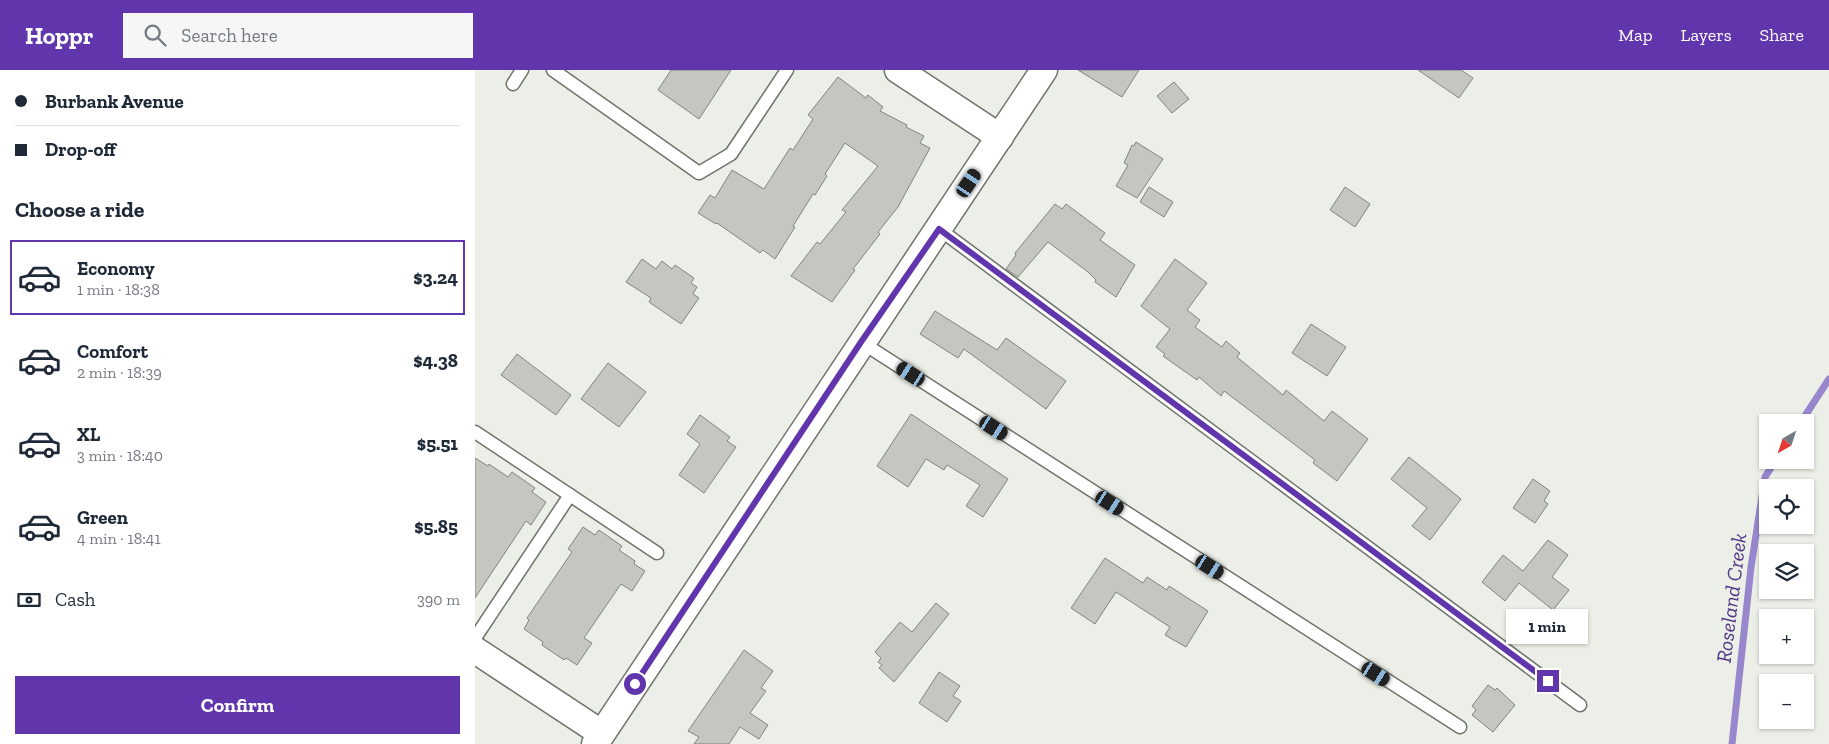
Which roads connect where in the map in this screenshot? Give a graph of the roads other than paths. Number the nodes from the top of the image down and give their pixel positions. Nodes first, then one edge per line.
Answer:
1 (523, 70) edge
2 (553, 70) edge
3 (787, 70) edge
4 (898, 70) edge
5 (1044, 70) edge
6 (513, 84) dead end
7 (999, 137) junction
8 (939, 229) junction
9 (861, 342) junction
10 (475, 432) edge
11 (570, 494) junction
12 (657, 553) dead end
13 (475, 638) edge
14 (475, 650) edge
15 (1580, 705) dead end
16 (1460, 727) dead end
17 (598, 739) edge

1 - 6 lane
2 - 3 lane
4 - 7 street
5 - 7 street
7 - 8 street
8 - 9 street
8 - 15 lane
9 - 16 lane
9 - 17 street
10 - 11 lane
11 - 12 lane
11 - 13 lane
14 - 17 street

